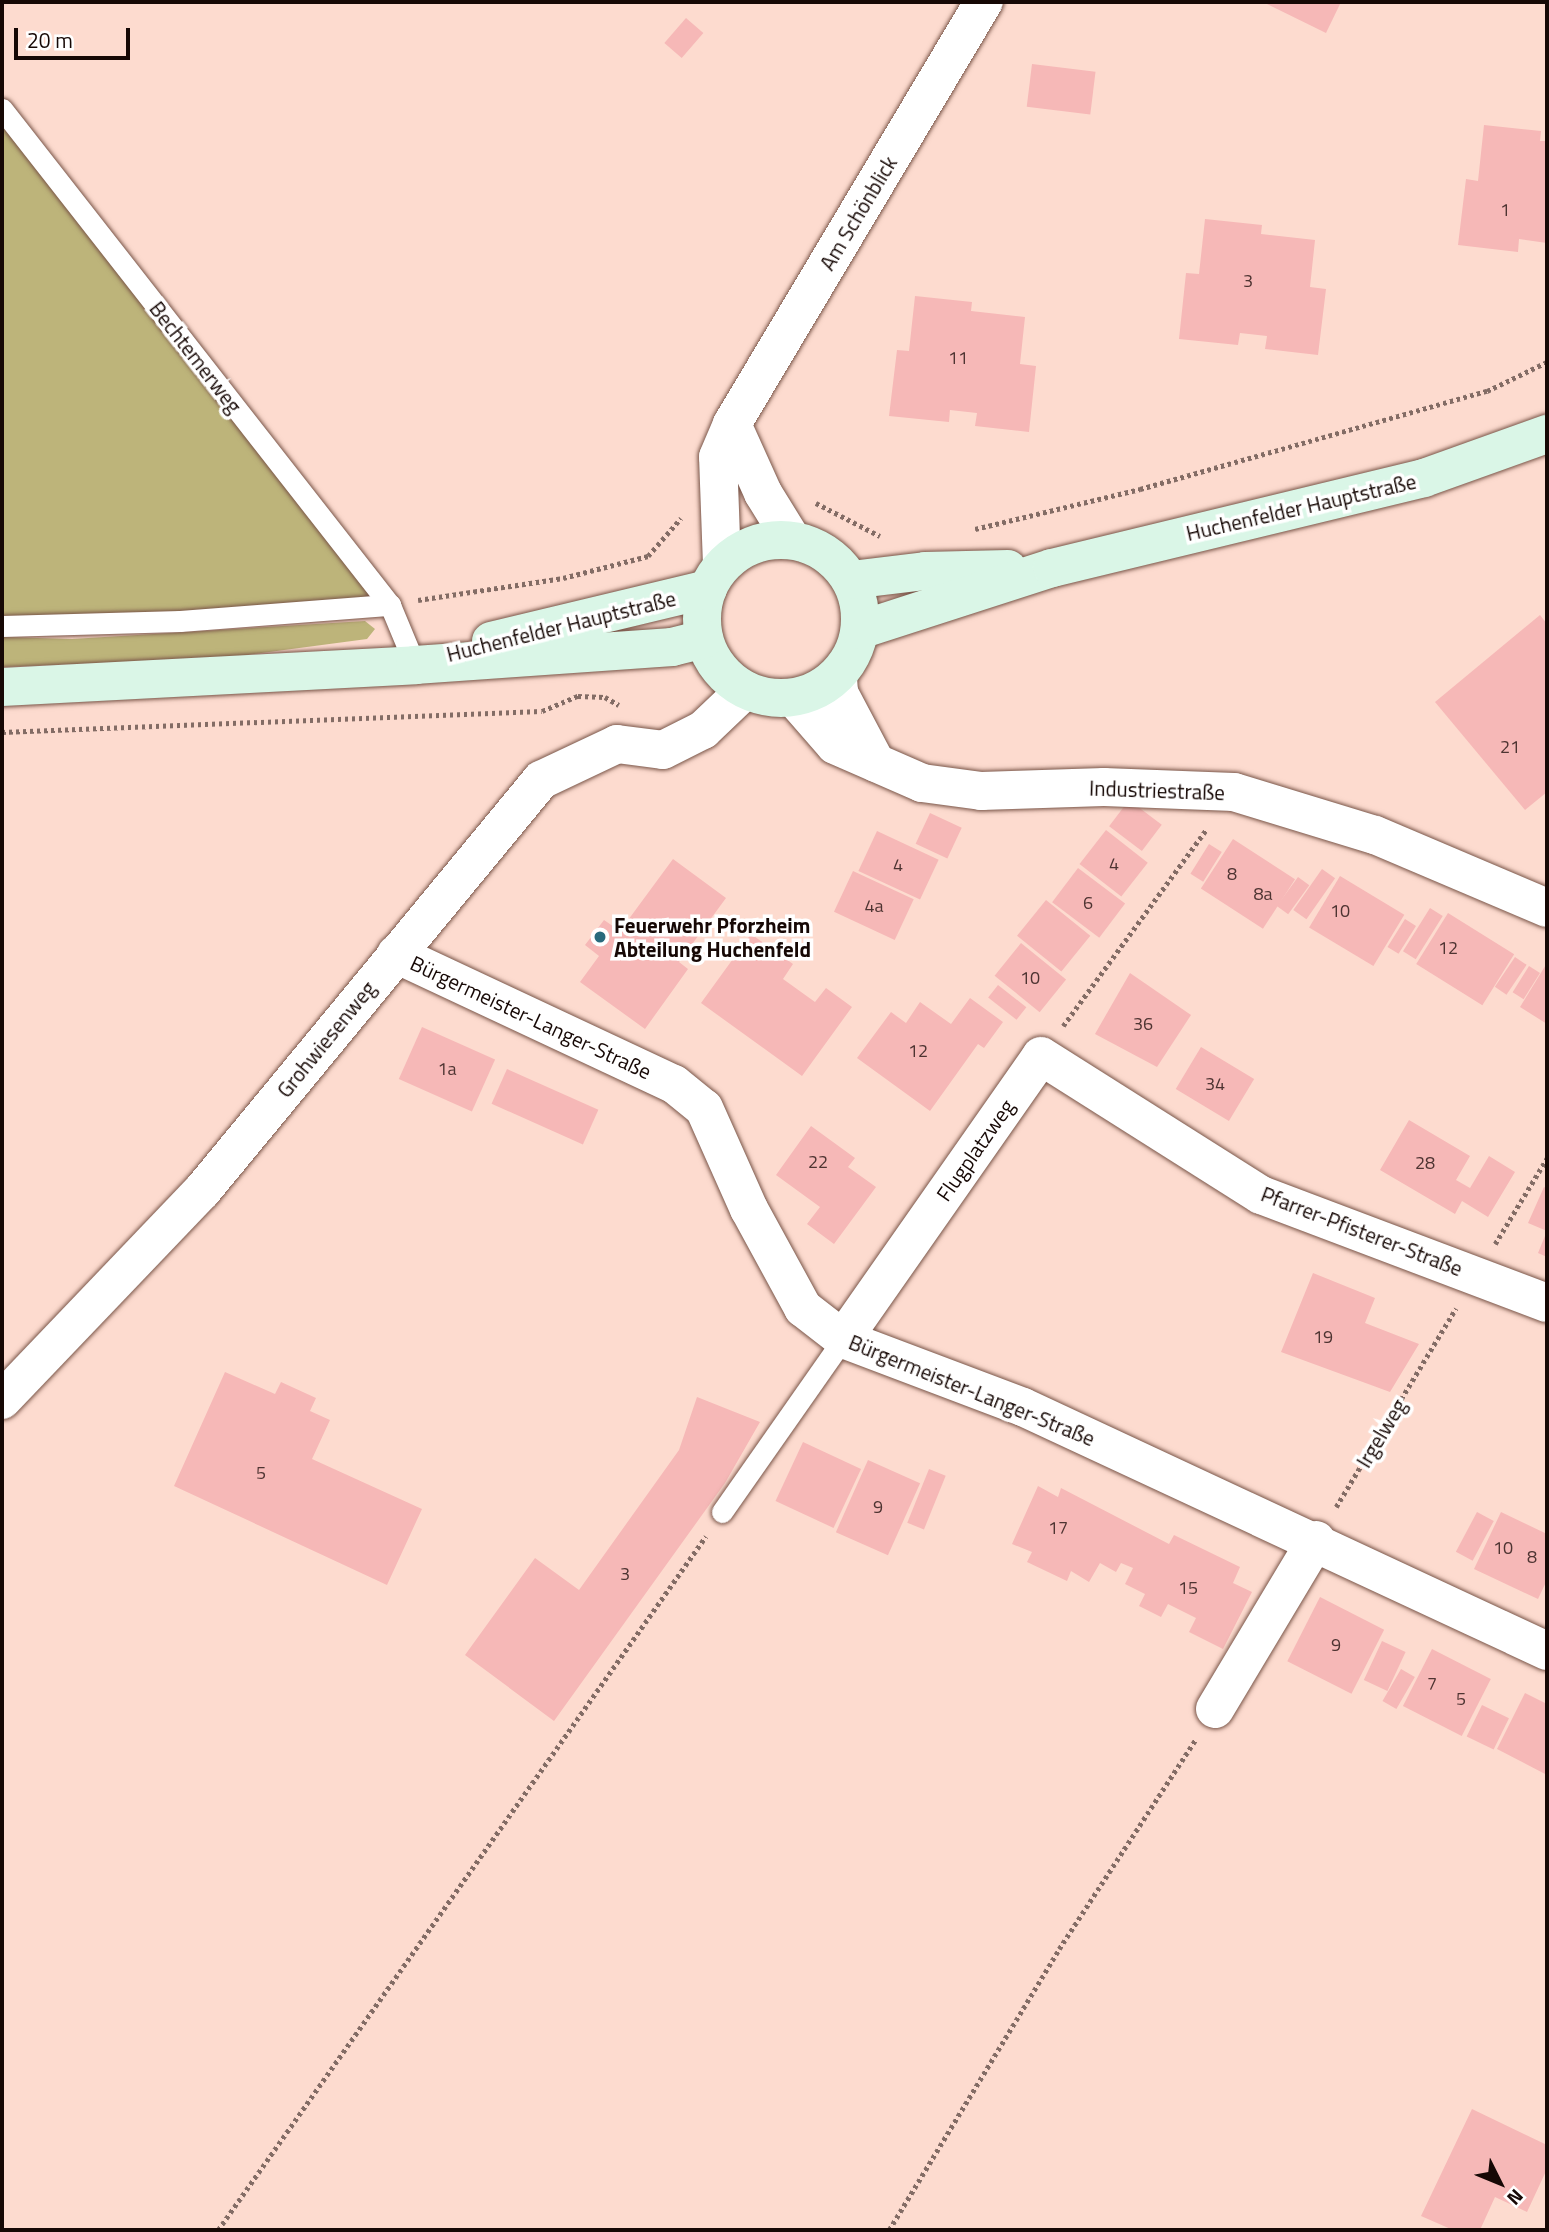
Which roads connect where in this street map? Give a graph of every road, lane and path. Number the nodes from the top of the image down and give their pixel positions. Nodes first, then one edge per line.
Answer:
1 (984, 2) edge
2 (2, 109) edge
3 (1547, 362) edge
4 (732, 424) junction
5 (1547, 434) edge
6 (763, 493) junction
7 (683, 516) dead end
8 (967, 531) dead end
9 (792, 540) junction
10 (888, 540) dead end
11 (1052, 568) junction
12 (715, 577) junction
13 (851, 580) junction
14 (390, 605) junction
15 (2, 625) edge
16 (860, 630) junction
17 (704, 639) junction
18 (415, 665) junction
19 (838, 678) junction
20 (2, 687) edge
21 (745, 690) junction
22 (794, 698) junction
23 (624, 708) dead end
24 (2, 732) edge
25 (876, 764) junction
26 (1234, 792) junction
27 (1547, 908) edge
28 (396, 954) junction
29 (1041, 1056) junction
30 (1547, 1158) edge
31 (1477, 1275) junction
32 (1547, 1303) edge
33 (843, 1339) junction
34 (2, 1400) edge
35 (722, 1512) joint
36 (1316, 1540) junction
37 (1547, 1651) edge
38 (1216, 1709) joint
39 (218, 2230) edge
40 (889, 2230) edge

1 - 4 street, Am Schönblick
2 - 14 lane, Bechtemerweg
3 - 8 path
4 - 6 street
4 - 12 street, Am Schönblick
5 - 11 main road, Huchenfelder Hauptstraße
6 - 9 street
6 - 10 path
7 - 14 path
9 - 12 main road
9 - 13 main road
11 - 13 main road, Huchenfelder Hauptstraße
11 - 16 main road, Huchenfelder Hauptstraße
12 - 17 main road
12 - 18 main road, Huchenfelder Hauptstraße
13 - 16 main road
14 - 15 lane
14 - 18 lane, Bechtemerweg
16 - 19 main road
17 - 18 main road, Huchenfelder Hauptstraße
17 - 21 main road
18 - 20 main road, Huchenfelder Hauptstraße
19 - 22 main road
19 - 25 street
21 - 22 main road
21 - 28 street, Grohwiesenweg
22 - 25 street, Industriestraße
23 - 24 path
25 - 26 street, Industriestraße
26 - 27 street, Industriestraße
26 - 29 path
28 - 33 street, Bürgermeister-Langer-Straße
28 - 34 street, Grohwiesenweg
29 - 31 street, Pfarrer-Pfisterer-Straße
29 - 33 street, Flugplatzweg
30 - 31 path, Irgelweg
31 - 32 street, Pfarrer-Pfisterer-Straße
31 - 36 path, Irgelweg
33 - 35 lane, Flugplatzweg
33 - 36 street, Bürgermeister-Langer-Straße
35 - 39 path
36 - 37 street, Bürgermeister-Langer-Straße
36 - 38 street
38 - 40 path

